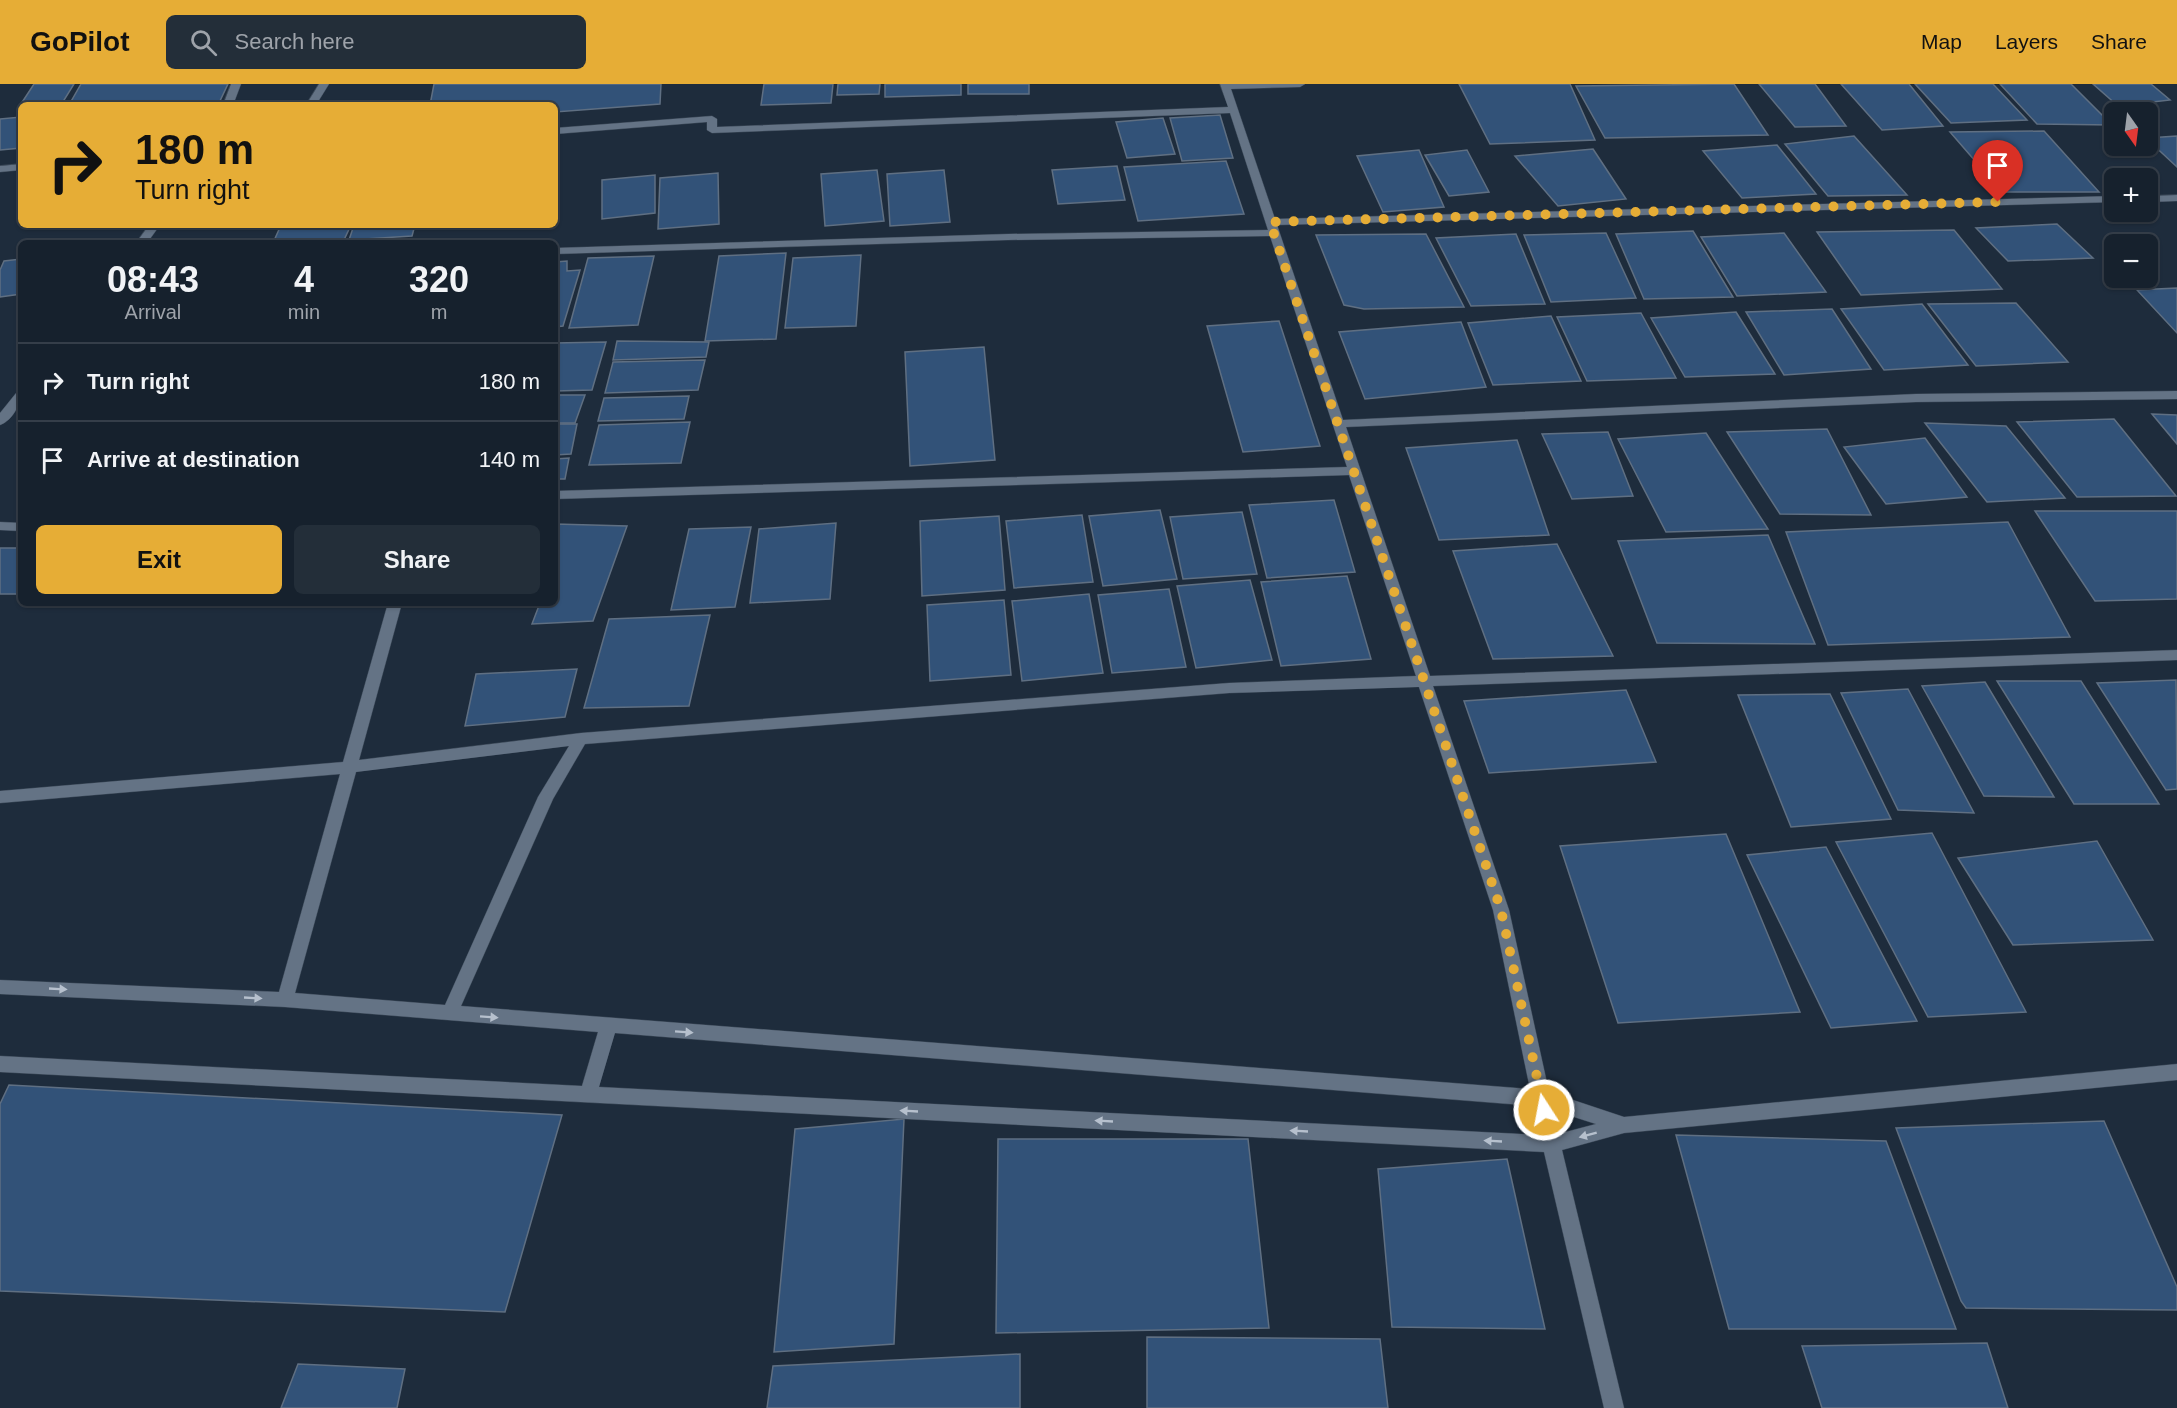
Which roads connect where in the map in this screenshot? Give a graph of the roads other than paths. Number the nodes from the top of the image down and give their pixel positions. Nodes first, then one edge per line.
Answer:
1 (236, 84) edge
2 (324, 84) edge
3 (1300, 84) edge
4 (1225, 85) edge
5 (229, 102) edge
6 (313, 102) edge
7 (1233, 110) junction
8 (558, 131) edge
9 (18, 167) edge
10 (0, 169) edge
11 (2177, 198) edge
12 (2104, 199) edge
13 (2158, 199) edge
14 (1272, 227) junction
15 (153, 228) edge
16 (143, 240) edge
17 (558, 251) edge
18 (2177, 394) edge
19 (18, 399) edge
20 (0, 422) edge
21 (1337, 424) junction
22 (1353, 471) junction
23 (558, 495) edge
24 (0, 526) edge
25 (18, 527) edge
26 (394, 606) edge
27 (2177, 655) edge
28 (1424, 680) junction
29 (581, 739) junction
30 (349, 767) junction
31 (0, 797) edge
32 (0, 987) edge
33 (285, 999) junction
34 (449, 1014) junction
35 (609, 1026) junction
36 (0, 1064) edge
37 (2177, 1072) edge
38 (588, 1095) junction
39 (1542, 1098) junction
40 (1624, 1125) junction
41 (1552, 1144) junction
42 (1614, 1408) edge

1 - 5 street
2 - 6 street
3 - 4 street
4 - 7 street
7 - 8 street
7 - 14 street
9 - 10 street
11 - 13 street
12 - 14 street
14 - 17 street
14 - 21 street
15 - 16 street
18 - 21 street
19 - 20 street
21 - 22 street
22 - 23 street
22 - 28 street
24 - 25 street
26 - 30 street
27 - 28 street
28 - 29 street
28 - 39 street
29 - 30 street
29 - 34 street
30 - 31 street
30 - 33 street
32 -> 33 street
33 - 34 street
34 -> 35 street
35 - 38 street
35 -> 39 street
36 - 38 street
37 - 40 street
41 -> 38 street
39 - 40 street
39 - 41 street
40 -> 41 street
41 - 42 street

